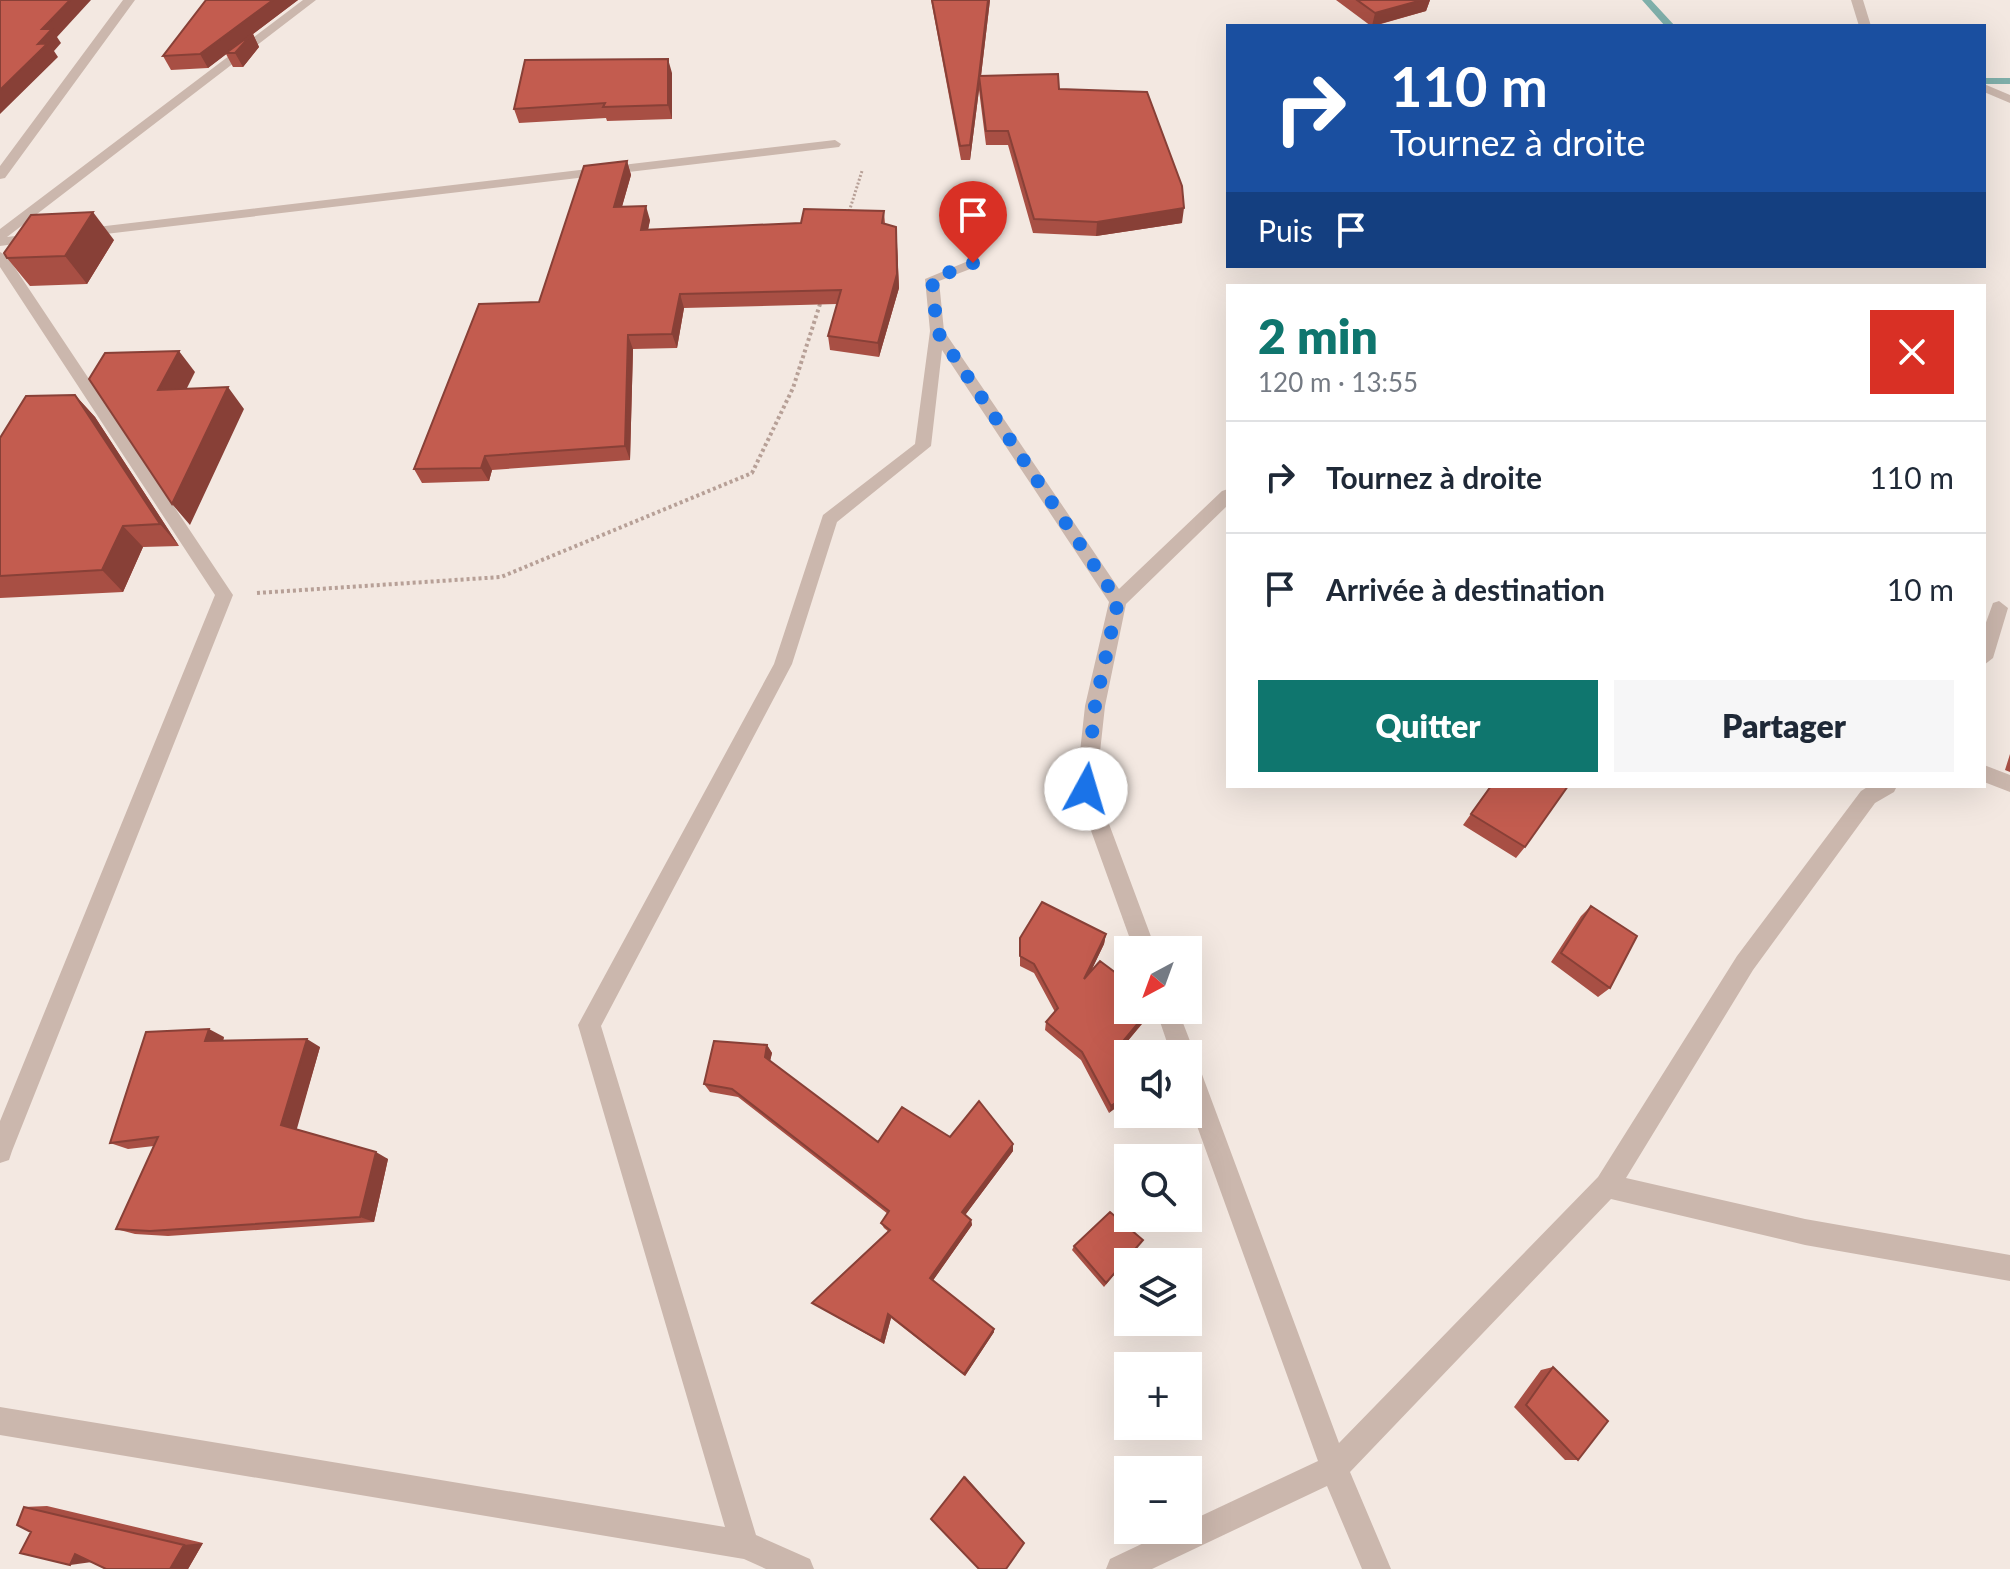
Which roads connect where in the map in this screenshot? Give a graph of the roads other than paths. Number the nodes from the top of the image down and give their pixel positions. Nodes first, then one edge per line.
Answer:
1 (129, 0) edge
2 (310, 0) edge
3 (1857, 0) edge
4 (1864, 24) edge
5 (1986, 89) edge
6 (2010, 99) edge
7 (835, 144) dead end
8 (1, 172) edge
9 (0, 191) edge
10 (63, 235) edge
11 (47, 236) edge
12 (0, 239) edge
13 (0, 256) edge
14 (973, 263) dead end
15 (937, 331) junction
16 (1226, 497) edge
17 (1118, 601) junction
18 (1999, 608) dead end
19 (1986, 651) edge
20 (1986, 774) edge
21 (2010, 784) edge
22 (1884, 788) edge
23 (1140, 936) edge
24 (1202, 1107) edge
25 (0, 1151) edge
26 (1607, 1186) junction
27 (2010, 1268) edge
28 (0, 1421) edge
29 (1334, 1468) junction
30 (745, 1545) junction
31 (800, 1569) edge
32 (1120, 1569) edge
33 (1377, 1569) edge

1 - 8 street
2 - 12 street
3 - 4 street
5 - 6 street
7 - 10 street
8 - 9 street
11 - 12 street
13 - 25 street
14 - 15 street
15 - 17 street
15 - 30 street
16 - 17 street
17 - 23 street
18 - 19 street
20 - 21 street
22 - 26 street
24 - 29 street
26 - 27 street
26 - 29 street
28 - 30 street
29 - 32 street
29 - 33 street
30 - 31 street

